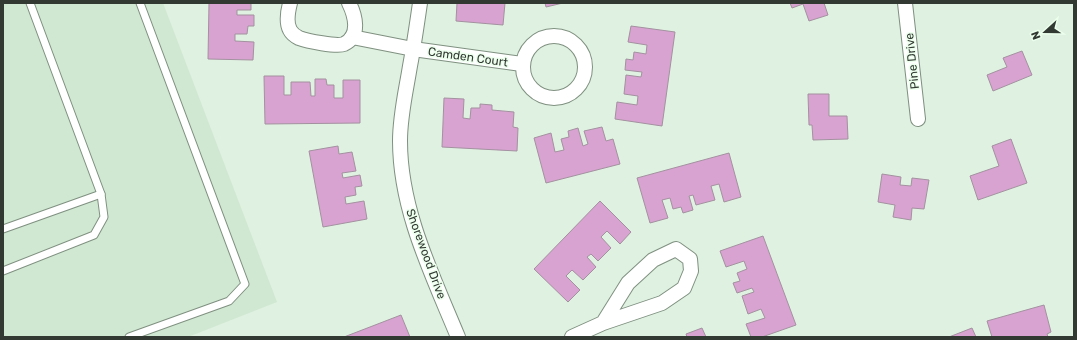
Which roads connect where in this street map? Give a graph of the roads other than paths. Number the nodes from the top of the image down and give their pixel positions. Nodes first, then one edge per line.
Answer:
1 (30, 3) edge
2 (140, 3) edge
3 (290, 3) edge
4 (349, 3) edge
5 (420, 3) edge
6 (905, 3) edge
7 (352, 37) junction
8 (413, 49) junction
9 (522, 64) junction
10 (918, 119) dead end
11 (101, 194) junction
12 (3, 229) edge
13 (3, 271) edge
14 (603, 323) junction
15 (129, 337) edge
16 (458, 337) edge
17 (572, 337) edge

1 - 11 lane
2 - 15 lane
3 - 7 street
4 - 7 street
5 - 8 street, Shorewood Drive
6 - 10 street, Pine Drive
7 - 8 street, Camden Court
8 - 9 street, Camden Court
8 - 16 street, Shorewood Drive
9 - 9 street, Camden Court
11 - 12 lane
11 - 13 lane
14 - 14 street
14 - 17 street

